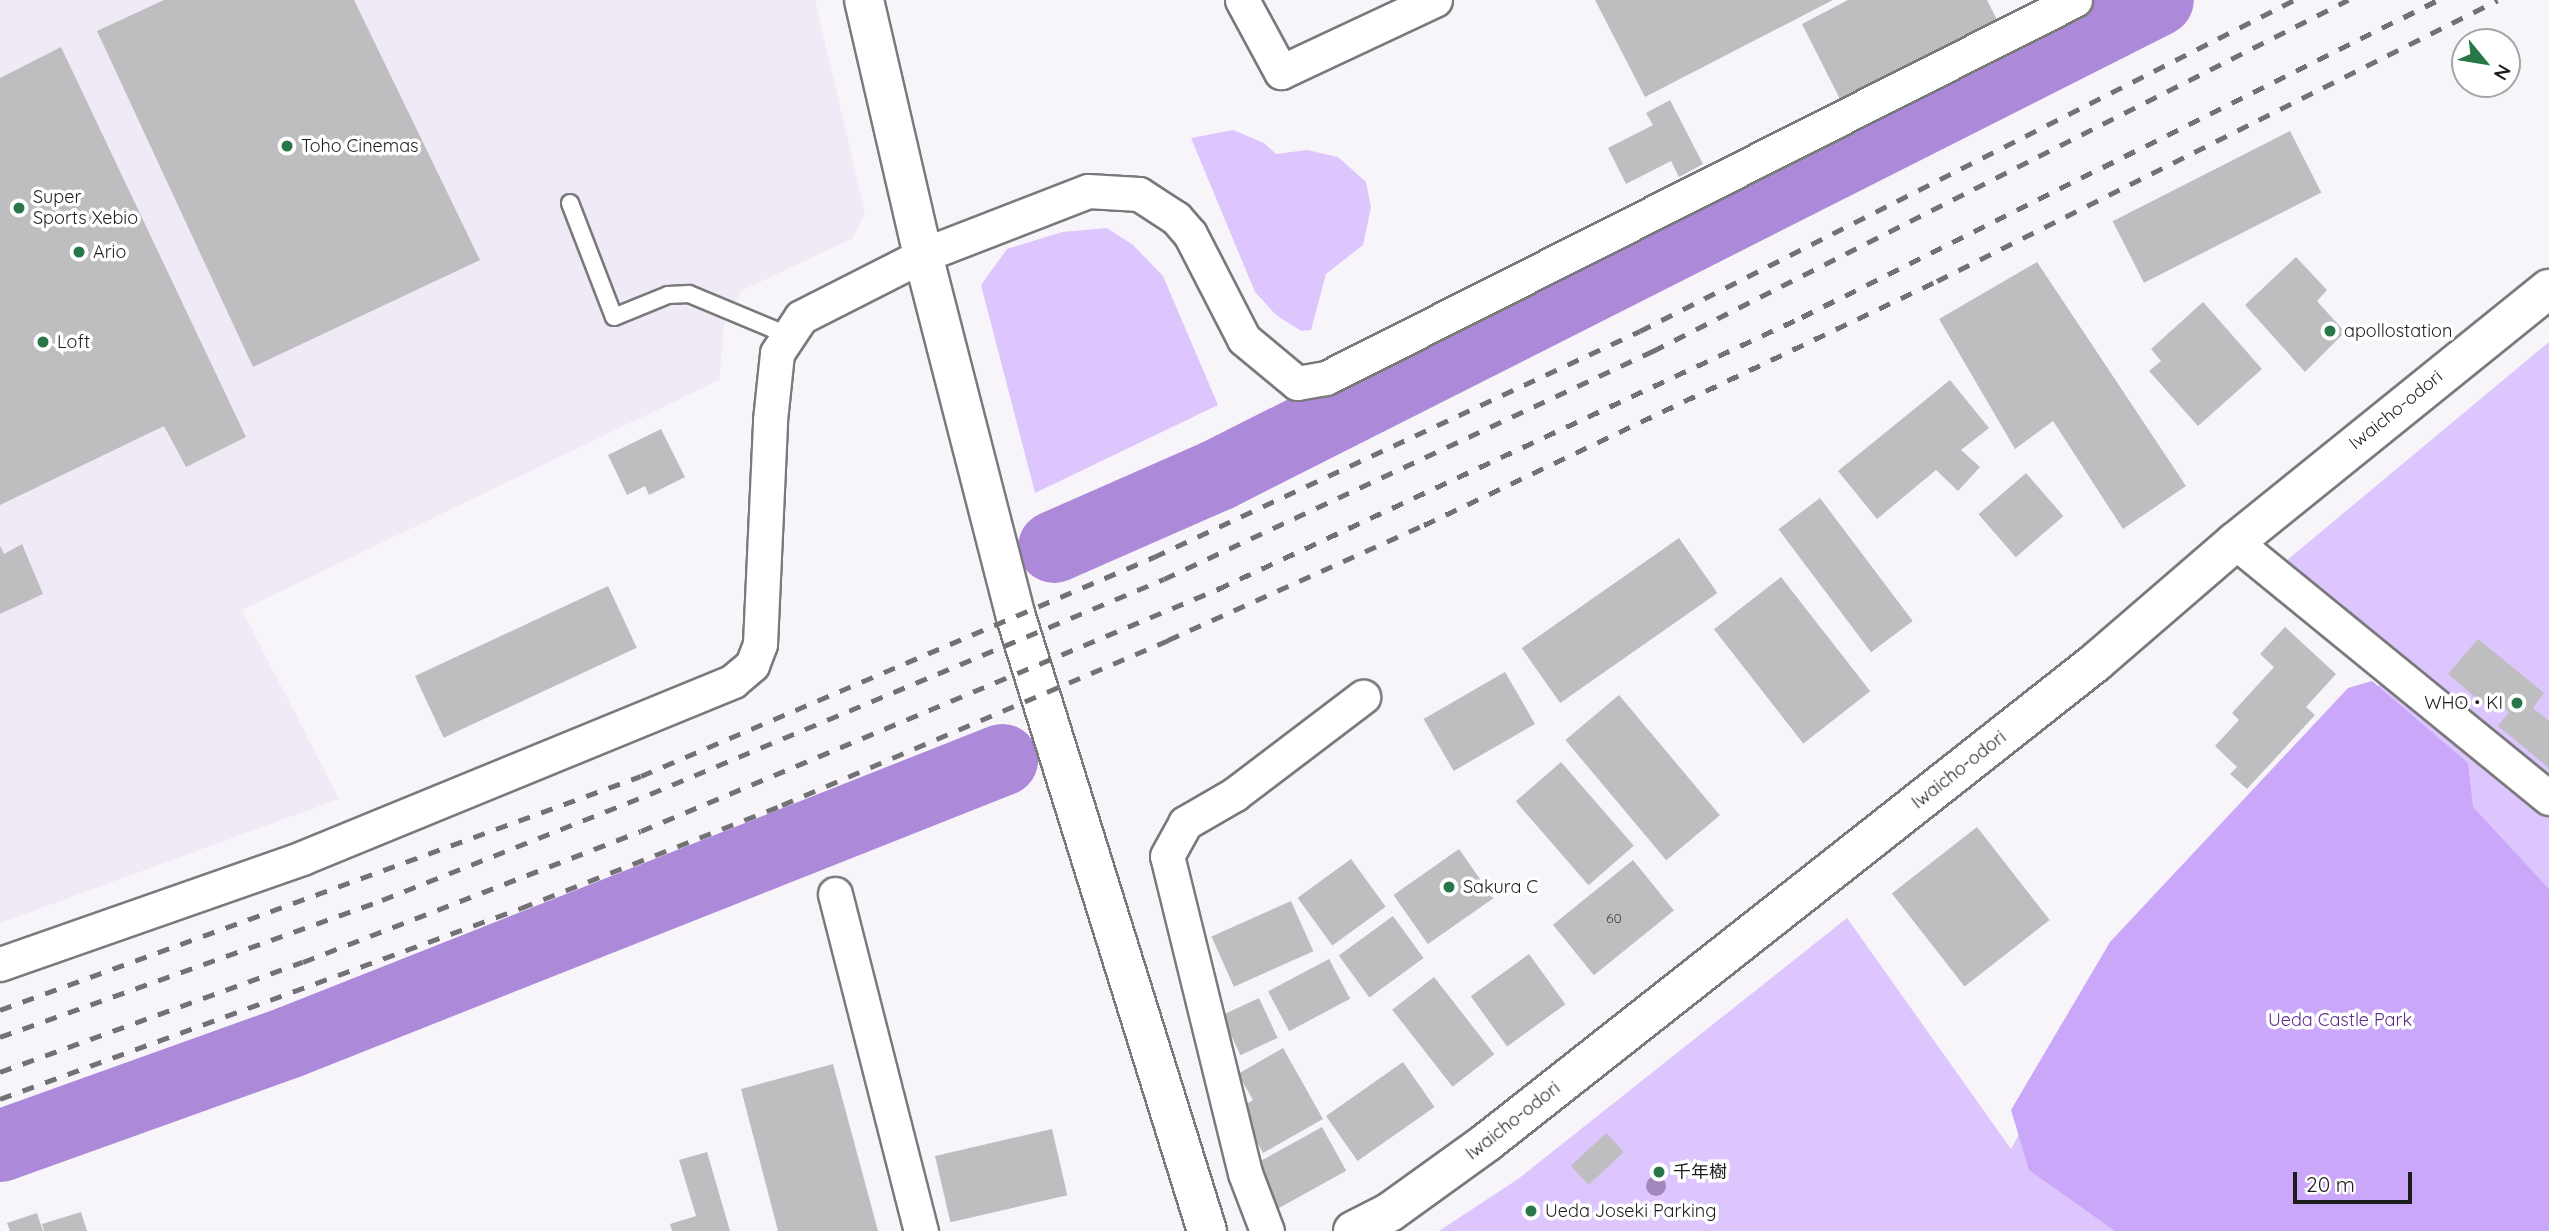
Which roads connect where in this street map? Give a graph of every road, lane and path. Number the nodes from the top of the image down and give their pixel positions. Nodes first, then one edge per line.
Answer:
1 (864, 0) edge
2 (1242, 0) edge
3 (1436, 0) edge
4 (2075, 0) edge
5 (570, 203) dead end
6 (923, 255) junction
7 (2549, 289) edge
8 (787, 335) junction
9 (2235, 542) junction
10 (1363, 697) dead end
11 (2549, 799) edge
12 (835, 894) dead end
13 (0, 964) edge
14 (921, 1231) edge
15 (1207, 1231) edge
16 (1267, 1231) edge
17 (1353, 1231) edge

1 - 6 street
2 - 3 street
4 - 6 street
5 - 8 lane
6 - 8 street
6 - 15 street
7 - 9 street, Iwaicho-odori
8 - 13 street
9 - 11 street
9 - 17 street, Iwaicho-odori
10 - 16 street
12 - 14 street

